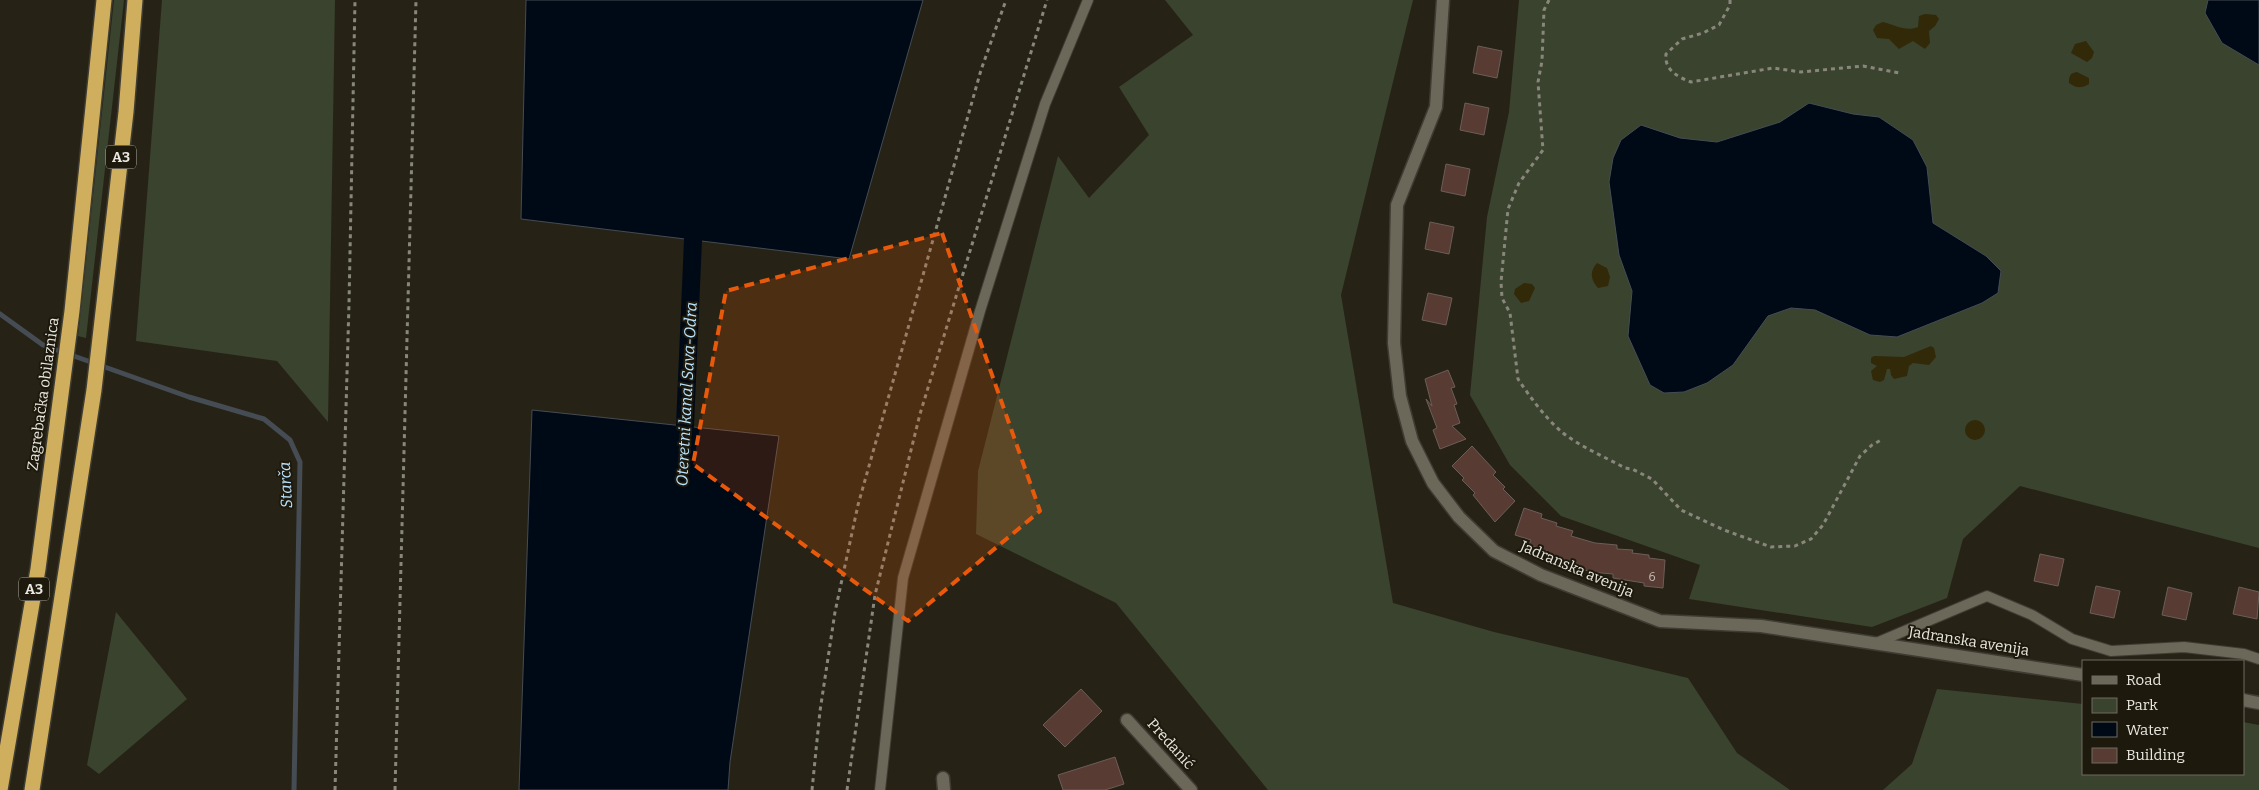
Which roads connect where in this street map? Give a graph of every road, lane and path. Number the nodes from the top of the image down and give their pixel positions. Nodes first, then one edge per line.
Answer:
1 (104, 0) edge
2 (135, 0) edge
3 (354, 0) edge
4 (416, 0) edge
5 (1006, 0) edge
6 (1047, 0) edge
7 (1088, 0) edge
8 (1443, 0) edge
9 (1549, 0) edge
10 (1730, 0) edge
11 (1900, 74) dead end
12 (1883, 439) dead end
13 (1876, 643) junction
14 (2259, 659) edge
15 (2082, 675) edge
16 (2244, 700) edge
17 (2259, 703) edge
18 (1127, 720) dead end
19 (0, 790) edge
20 (32, 790) edge
21 (336, 790) edge
22 (395, 790) edge
23 (812, 790) edge
24 (847, 790) edge
25 (880, 790) edge
26 (1191, 790) edge

1 - 19 highway, Zagrebačka obilaznica / A3
2 - 20 highway, A3
3 - 21 path
4 - 22 path
5 - 23 path
6 - 24 path
7 - 25 lane
8 - 13 street, Jadranska avenija
9 - 12 path
10 - 11 path
13 - 14 lane
13 - 15 street, Jadranska avenija
16 - 17 street
18 - 26 street, Predanić

